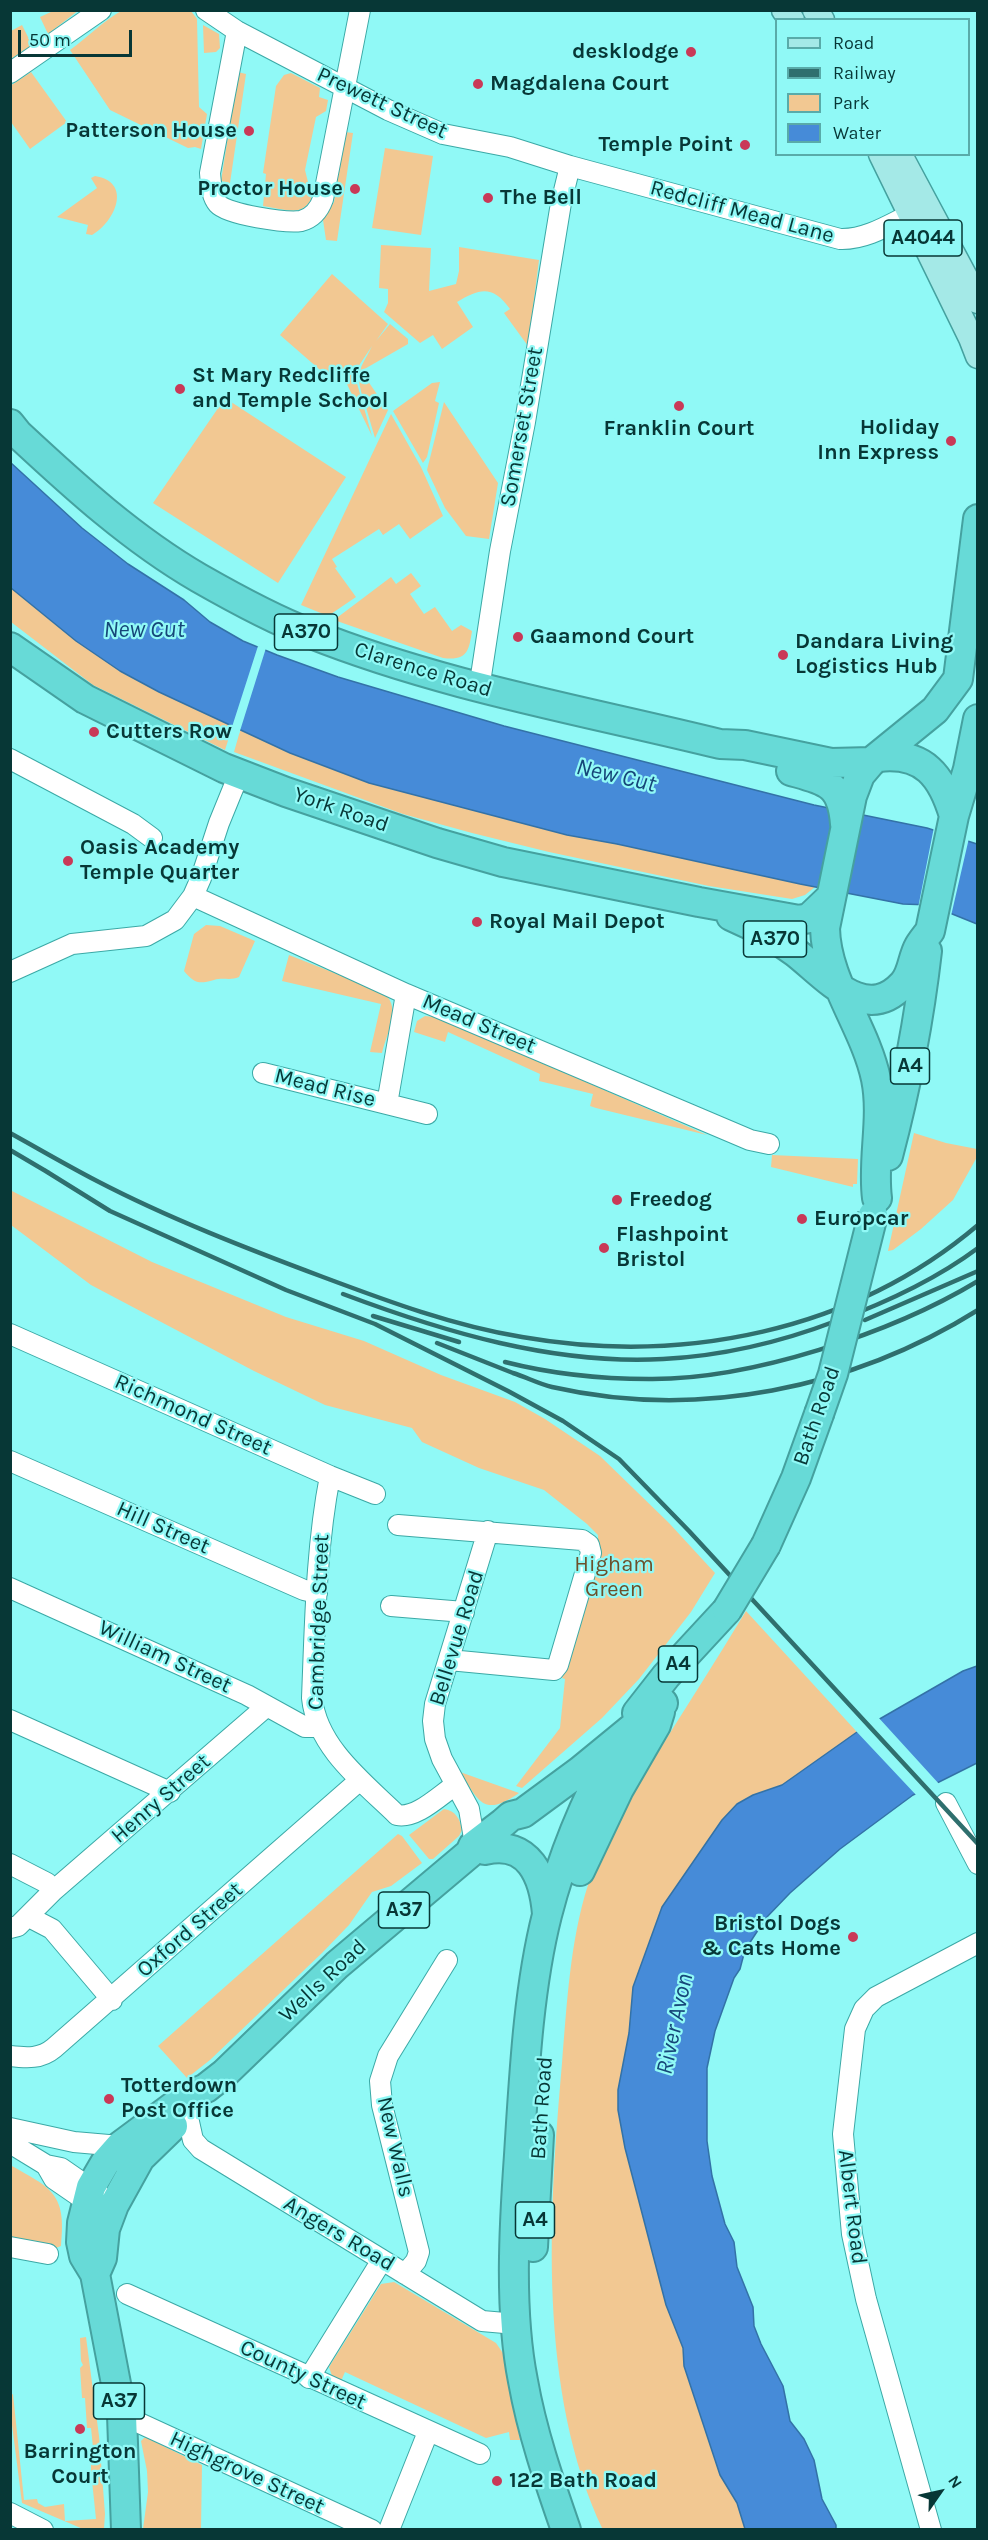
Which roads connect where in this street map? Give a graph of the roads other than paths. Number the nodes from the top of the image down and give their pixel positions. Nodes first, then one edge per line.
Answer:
1 (101, 10) edge
2 (206, 10) edge
3 (360, 10) edge
4 (237, 31) junction
5 (10, 73) edge
6 (346, 88) junction
7 (882, 156) edge
8 (904, 163) edge
9 (570, 166) junction
10 (911, 214) junction
11 (978, 301) edge
12 (978, 356) edge
13 (10, 424) edge
14 (978, 519) edge
15 (10, 647) edge
16 (479, 688) junction
17 (978, 719) edge
18 (720, 744) junction
19 (10, 759) edge
20 (875, 759) junction
21 (239, 774) junction
22 (973, 776) edge
23 (842, 791) junction
24 (952, 822) junction
25 (152, 838) dead end
26 (193, 896) junction
27 (699, 902) junction
28 (827, 905) junction
29 (930, 929) junction
30 (825, 949) junction
31 (915, 957) junction
32 (10, 972) edge
33 (841, 990) junction
34 (406, 994) junction
35 (263, 1072) dead end
36 (387, 1104) junction
37 (427, 1114) dead end
38 (769, 1144) dead end
39 (875, 1206) junction
40 (10, 1334) edge
41 (10, 1461) edge
42 (330, 1476) junction
43 (375, 1494) dead end
44 (398, 1525) dead end
45 (488, 1531) junction
46 (10, 1588) edge
47 (317, 1593) junction
48 (391, 1606) dead end
49 (464, 1612) junction
50 (449, 1660) junction
51 (267, 1706) junction
52 (651, 1706) junction
53 (10, 1720) edge
54 (318, 1727) junction
55 (621, 1738) junction
56 (360, 1780) junction
57 (454, 1786) junction
58 (170, 1792) junction
59 (945, 1803) dead end
60 (469, 1809) junction
61 (523, 1811) junction
62 (477, 1849) junction
63 (10, 1864) edge
64 (978, 1864) edge
65 (53, 1891) junction
66 (547, 1916) junction
67 (29, 1917) junction
68 (10, 1928) edge
69 (978, 1943) edge
70 (447, 1960) dead end
71 (112, 2000) junction
72 (10, 2056) edge
73 (206, 2088) junction
74 (187, 2113) junction
75 (10, 2128) edge
76 (10, 2143) edge
77 (130, 2152) junction
78 (99, 2198) junction
79 (10, 2247) edge
80 (48, 2254) dead end
81 (382, 2260) junction
82 (405, 2274) junction
83 (127, 2294) dead end
84 (516, 2324) junction
85 (309, 2378) junction
86 (122, 2415) junction
87 (428, 2432) junction
88 (480, 2454) dead end
89 (10, 2513) edge
90 (43, 2529) edge
91 (126, 2529) edge
92 (372, 2529) edge
93 (389, 2529) edge
94 (566, 2529) edge
95 (585, 2529) edge
96 (931, 2529) edge

1 - 5 street
2 - 4 street, Prewett Street
3 - 6 street
4 - 6 street, Prewett Street
4 - 6 street
6 - 9 street, Prewett Street
7 - 10 main road, A4044
8 - 11 main road, A4044
9 - 10 street, Redcliff Mead Lane
9 - 16 street, Somerset Street
10 - 12 main road, A4044
13 - 16 highway, Clarence Road / A370
14 - 20 highway, A4
15 - 21 highway, York Road / A370
16 - 18 highway, Clarence Road / A370
17 - 22 highway, A4
18 - 20 highway, Clarence Road / A370
18 - 23 highway, Clarence Road / A370
19 - 25 street
20 - 23 highway, A4
20 - 24 highway, Clarence Road
21 - 26 street
21 - 27 highway, York Road / A370
22 - 24 highway, A4
23 - 28 highway, A4
24 - 29 highway, A4
26 - 32 street
26 - 34 street, Mead Street
27 - 28 highway, York Road / A370
27 - 33 highway, York Road / A370
28 - 30 highway, A4
29 - 31 highway, A4
29 - 39 highway, Bath Road / A4
30 - 31 highway, A4
30 - 33 highway, Bath Road / A4
31 - 33 highway, A4
33 - 39 highway, Bath Road / A4
34 - 36 street, Mead Rise
34 - 38 street, Mead Street
35 - 36 street, Mead Rise
36 - 37 street, Mead Rise
39 - 52 highway, Bath Road / A4, bridge
40 - 42 street, Richmond Street
41 - 47 street, Hill Street
42 - 43 street, Richmond Street
42 - 47 street, Cambridge Street
44 - 45 street
45 - 49 street, Bellevue Road
45 - 50 street
46 - 51 street, William Street
47 - 54 street, Cambridge Street
48 - 49 street
49 - 50 street, Bellevue Road
50 - 57 street, Bellevue Road
51 - 54 street, William Street
51 - 58 street, Henry Street
52 - 55 highway, Bath Road / A4
52 - 61 highway, A37
52 - 95 highway, Bath Road / A4
53 - 58 street
54 - 56 street, Cambridge Street
55 - 61 highway, Wells Road / A37
55 - 66 highway, Bath Road / A4
56 - 57 street, Cambridge Street
56 - 71 street, Oxford Street
57 - 60 street, Bellevue Road
58 - 65 street, Henry Street
59 - 64 street
60 - 61 street
60 - 62 street, Bellevue Road
61 - 62 highway, Wells Road / A37
62 - 66 highway
62 - 73 highway, Wells Road / A37
63 - 65 street
65 - 67 street, Henry Street
66 - 84 highway, Bath Road / A4
67 - 68 street, Henry Street
67 - 71 street
69 - 96 street, Albert Road
70 - 82 street, New Walls
71 - 72 street, Oxford Street
73 - 74 highway, Wells Road / A37
73 - 77 highway, Wells Road / A37
74 - 77 highway, Wells Road / A37
74 - 81 street, Angers Road
75 - 77 street
76 - 78 street
77 - 78 highway, Wells Road / A37
78 - 86 highway, Wells Road / A37
79 - 80 street
81 - 82 street, Angers Road
81 - 85 street
82 - 84 street, Angers Road
83 - 85 street, County Street
84 - 94 highway, Bath Road / A4
85 - 87 street, County Street
86 - 91 highway, Wells Road / A37
86 - 92 street, Highgrove Street
87 - 88 street, County Street
87 - 93 street
89 - 90 street

